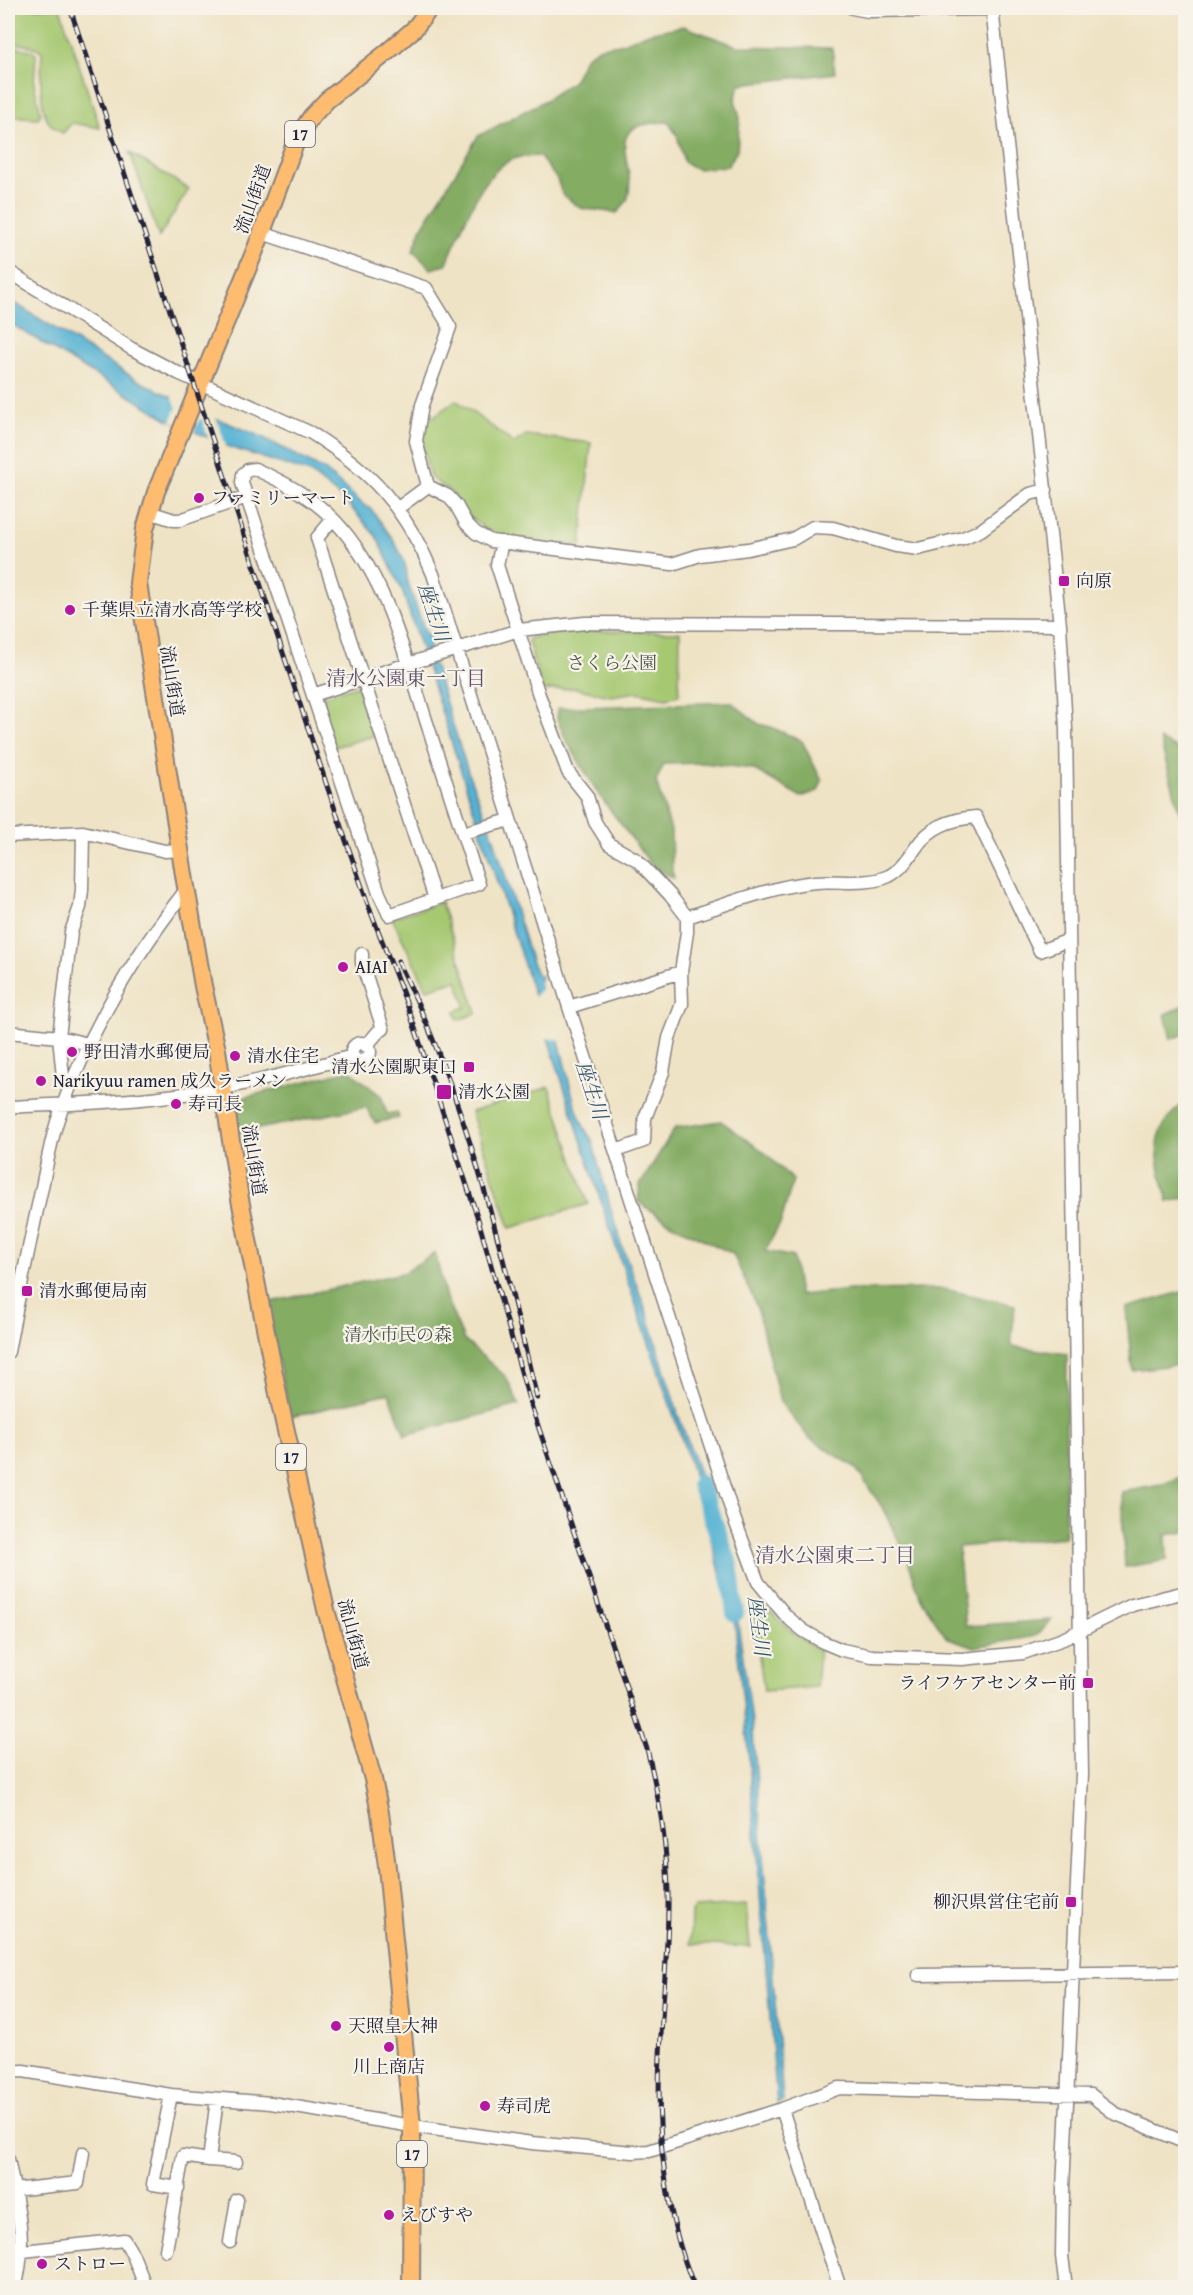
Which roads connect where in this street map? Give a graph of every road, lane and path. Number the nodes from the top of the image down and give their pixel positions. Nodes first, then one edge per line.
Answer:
1 (430, 8) edge
2 (852, 8) edge
3 (992, 8) edge
4 (262, 233) junction
5 (8, 271) edge
6 (199, 390) junction
7 (428, 486) junction
8 (1046, 490) junction
9 (247, 496) junction
10 (398, 508) junction
11 (149, 512) junction
12 (333, 519) junction
13 (502, 542) junction
14 (1060, 625) junction
15 (519, 630) junction
16 (450, 651) junction
17 (411, 663) junction
18 (362, 678) junction
19 (314, 695) junction
20 (510, 820) junction
21 (83, 832) junction
22 (467, 832) junction
23 (8, 836) edge
24 (180, 850) junction
25 (186, 890) junction
26 (435, 899) junction
27 (687, 917) junction
28 (1069, 940) junction
29 (362, 954) dead end
30 (681, 972) junction
31 (569, 1007) junction
32 (8, 1032) edge
33 (59, 1037) junction
34 (88, 1044) junction
35 (72, 1083) junction
36 (223, 1088) junction
37 (63, 1105) junction
38 (8, 1107) edge
39 (616, 1151) junction
40 (8, 1352) edge
41 (1185, 1592) edge
42 (1080, 1631) junction
43 (1185, 1972) edge
44 (1074, 1974) junction
45 (918, 1975) dead end
46 (8, 2072) edge
47 (1068, 2094) junction
48 (171, 2095) junction
49 (217, 2099) junction
50 (782, 2109) junction
51 (412, 2126) junction
52 (1185, 2143) edge
53 (83, 2153) dead end
54 (8, 2159) edge
55 (209, 2160) junction
56 (236, 2162) dead end
57 (178, 2188) junction
58 (14, 2190) junction
59 (237, 2200) dead end
60 (230, 2242) dead end
61 (166, 2250) dead end
62 (23, 2251) junction
63 (15, 2288) edge
64 (146, 2288) edge
65 (411, 2288) edge
66 (840, 2288) edge
67 (1066, 2288) edge

1 - 4 main road, 流山街道 / 17
2 - 3 street
3 - 8 street
4 - 6 main road, 流山街道 / 17
4 - 7 street
5 - 6 street
6 - 10 street
6 - 11 main road, 流山街道 / 17
7 - 10 street
7 - 13 street
8 - 13 street
8 - 14 street
9 - 11 street
9 - 12 street
9 - 19 street
10 - 16 street
11 - 24 main road, 流山街道 / 17
12 - 17 street
12 - 18 street
13 - 15 street
14 - 15 street
14 - 28 street
15 - 16 street
15 - 27 street
16 - 17 street
16 - 20 street
17 - 18 street
17 - 22 street
18 - 19 street
18 - 26 street
19 - 26 street
20 - 22 street
20 - 31 street
21 - 23 street
21 - 24 street
21 - 33 street
22 - 26 street
24 - 25 main road, 流山街道 / 17
25 - 34 street
25 - 36 main road, 流山街道 / 17
27 - 28 street
27 - 30 street
28 - 42 street
29 - 36 street
30 - 31 street
30 - 39 street
31 - 39 street
32 - 33 street
33 - 34 street
33 - 35 street
34 - 35 street
35 - 37 street
36 - 37 street
36 - 51 main road, 流山街道 / 17
37 - 38 street
37 - 40 street
39 - 42 street
41 - 42 street
42 - 44 street
43 - 44 street
44 - 45 street
44 - 47 street
46 - 48 street
47 - 50 street
47 - 52 street
47 - 67 street
48 - 49 street
48 - 57 street
49 - 51 street
49 - 55 street
50 - 51 street
50 - 66 street
51 - 65 main road, 流山街道 / 17
53 - 58 street
54 - 58 street
55 - 56 street
55 - 57 street
57 - 61 street
58 - 62 street
59 - 60 street
62 - 63 street
62 - 64 street

